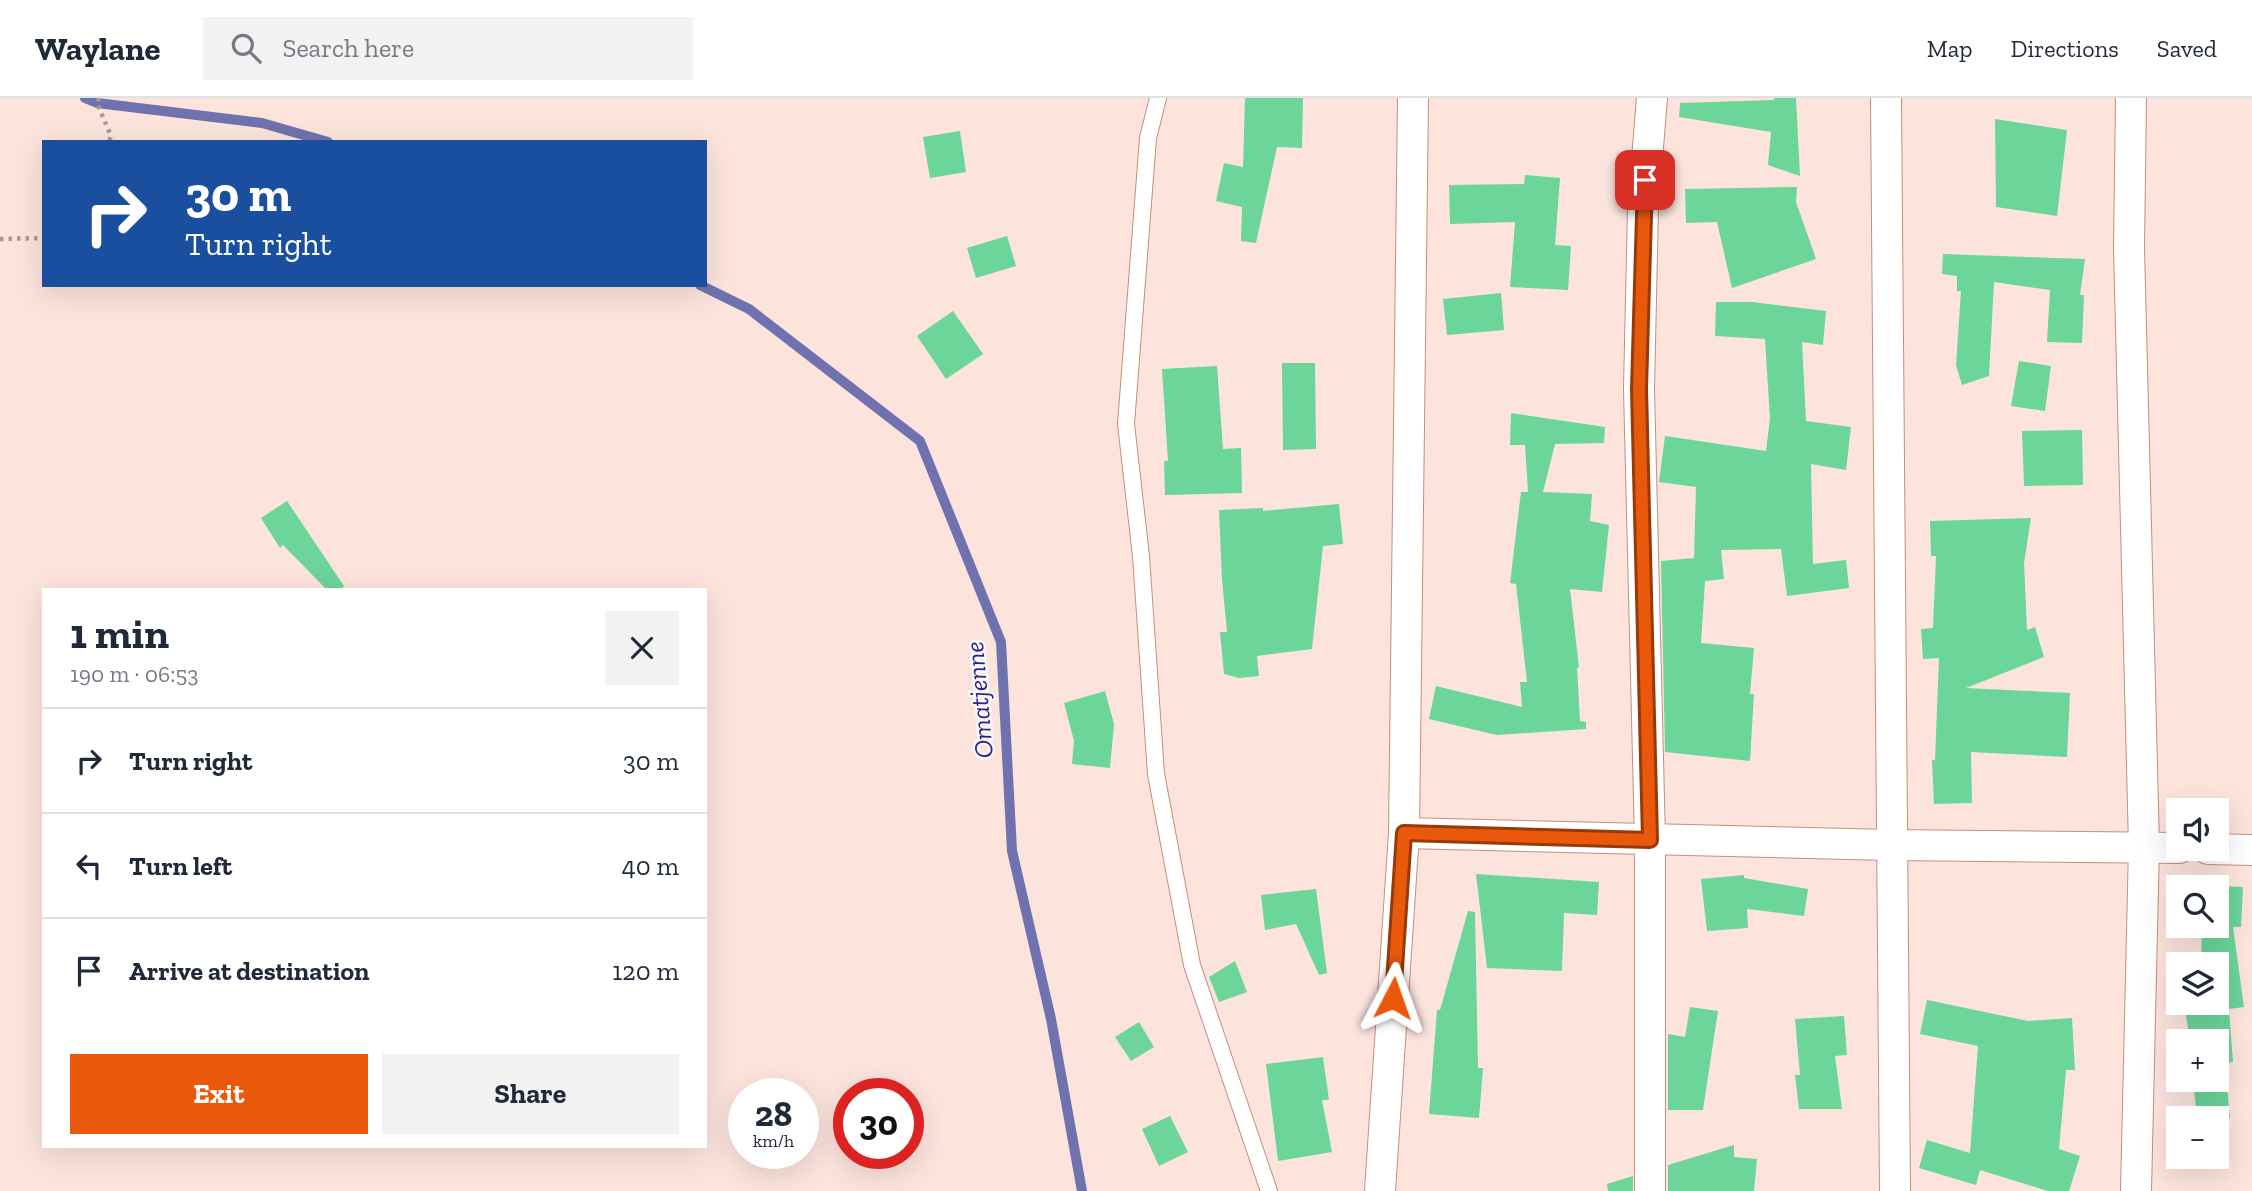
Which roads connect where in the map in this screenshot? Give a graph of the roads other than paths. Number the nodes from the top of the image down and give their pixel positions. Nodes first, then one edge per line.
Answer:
1 (1158, 98) edge
2 (1413, 98) edge
3 (1652, 98) edge
4 (1886, 98) edge
5 (2131, 98) edge
6 (1404, 833) junction
7 (1650, 840) junction
8 (1891, 845) junction
9 (2144, 846) junction
10 (2166, 847) edge
11 (2229, 849) edge
12 (2252, 850) edge
13 (1269, 1191) edge
14 (1380, 1191) edge
15 (1650, 1191) edge
16 (1895, 1191) edge
17 (2136, 1191) edge

1 - 13 lane
2 - 6 street
3 - 7 street
4 - 8 street
5 - 9 street
6 - 7 street
6 - 14 street
7 - 8 street
7 - 15 street
8 - 9 street
8 - 16 street
9 - 10 street
9 - 17 street
11 - 12 street

